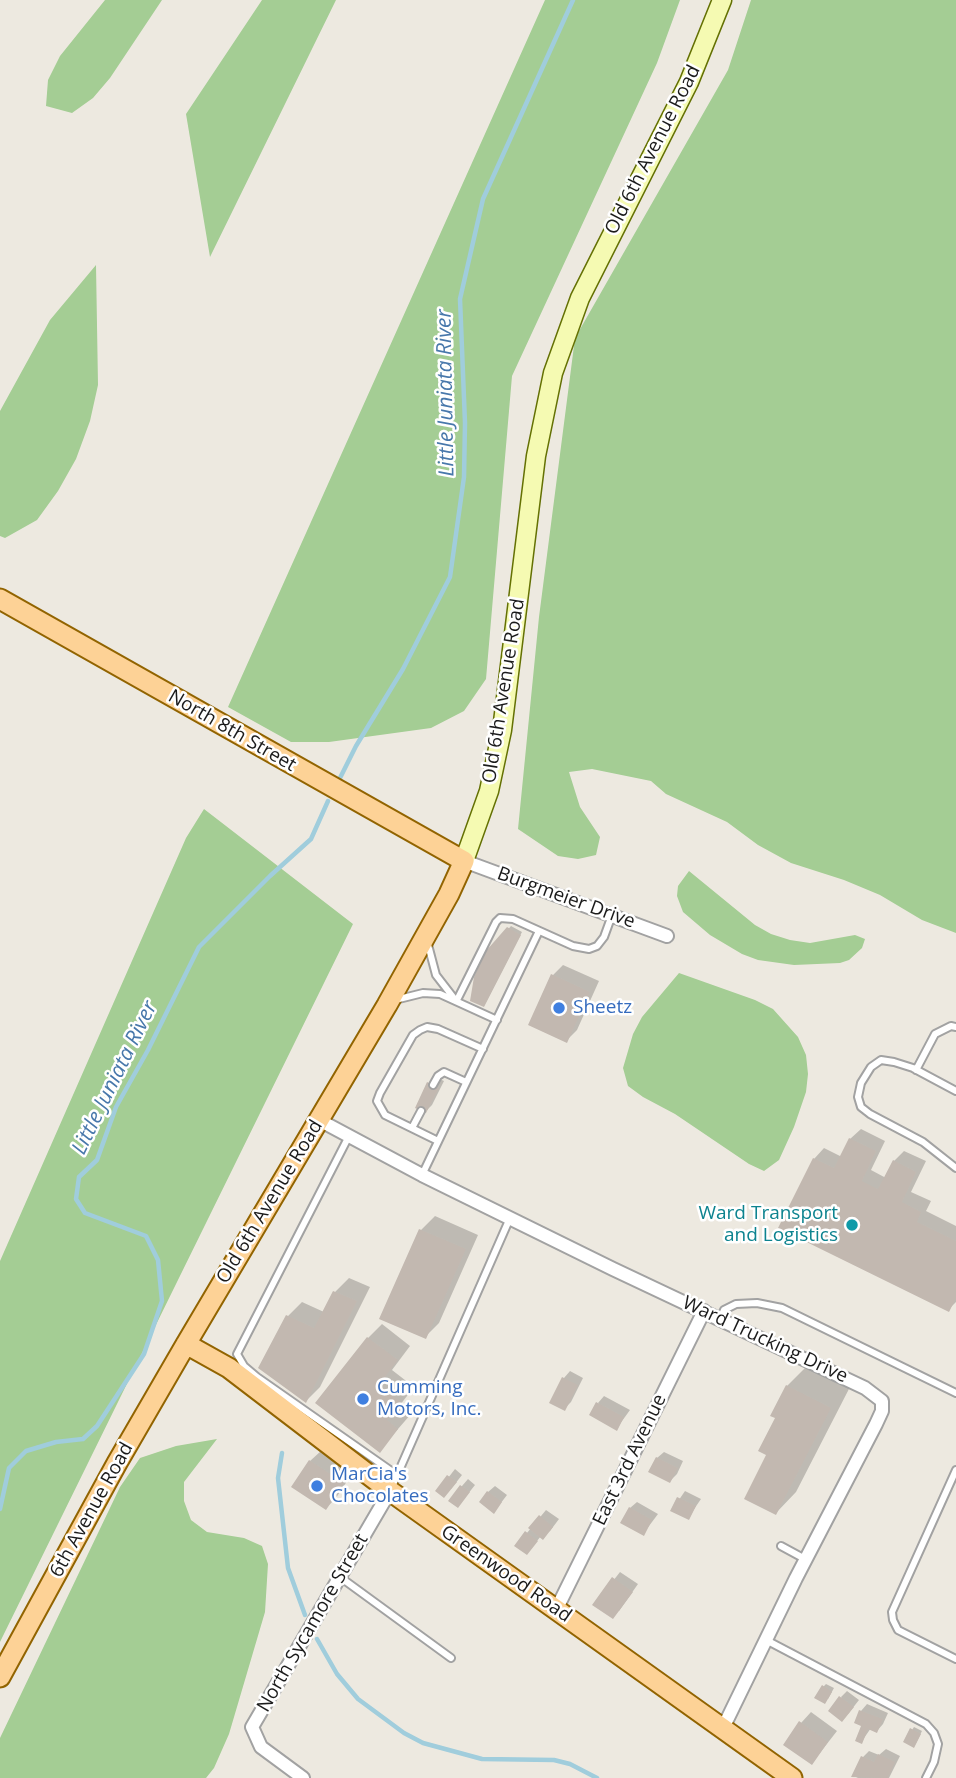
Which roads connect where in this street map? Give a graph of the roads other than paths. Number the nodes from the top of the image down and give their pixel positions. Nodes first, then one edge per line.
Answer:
1 (722, 0) edge
2 (0, 599) edge
3 (464, 862) junction
4 (613, 914) junction
5 (539, 931) junction
6 (426, 935) junction
7 (667, 936) dead end
8 (457, 1000) junction
9 (387, 1005) junction
10 (497, 1020) junction
11 (956, 1027) edge
12 (483, 1049) junction
13 (916, 1070) junction
14 (467, 1082) junction
15 (433, 1085) dead end
16 (956, 1091) edge
17 (421, 1111) dead end
18 (319, 1120) junction
19 (412, 1128) junction
20 (349, 1136) junction
21 (438, 1141) junction
22 (956, 1168) edge
23 (422, 1175) junction
24 (510, 1218) junction
25 (704, 1311) junction
26 (720, 1319) junction
27 (186, 1344) junction
28 (955, 1389) edge
29 (956, 1470) edge
30 (393, 1483) junction
31 (781, 1546) dead end
32 (805, 1559) junction
33 (340, 1577) junction
34 (556, 1610) junction
35 (766, 1640) junction
36 (451, 1658) dead end
37 (956, 1659) edge
38 (0, 1677) edge
39 (723, 1728) junction
40 (303, 1778) edge
41 (792, 1778) edge
42 (926, 1778) edge

1 - 3 main road, Old 6th Avenue Road
2 - 3 main road, North 8th Street
3 - 4 street, Burgmeier Drive
3 - 6 main road, Old 6th Avenue Road
4 - 5 lane
4 - 7 street, Burgmeier Drive
5 - 8 lane
5 - 10 lane
6 - 8 lane
6 - 9 main road, Old 6th Avenue Road
8 - 9 lane
8 - 10 lane
9 - 18 main road, Old 6th Avenue Road
10 - 12 lane
11 - 13 lane
12 - 14 lane
12 - 19 lane
13 - 16 lane
13 - 22 lane
14 - 15 lane
14 - 21 lane
17 - 19 lane
18 - 20 street, Ward Trucking Drive
18 - 27 main road, Old 6th Avenue Road
19 - 21 lane
20 - 23 street, Ward Trucking Drive
20 - 30 lane
21 - 23 lane
23 - 24 street, Ward Trucking Drive
24 - 25 street, Ward Trucking Drive
24 - 30 lane
25 - 26 street, Ward Trucking Drive
25 - 34 street, East 3rd Avenue
26 - 28 lane
26 - 32 street, Ward Trucking Drive
27 - 30 main road, Greenwood Road
27 - 38 main road, 6th Avenue Road
29 - 37 lane
30 - 33 street, North Sycamore Street
30 - 34 main road, Greenwood Road
31 - 32 lane
32 - 35 street, Ward Trucking Drive
33 - 36 lane
33 - 40 street, North Sycamore Street
34 - 39 main road, Greenwood Road
35 - 39 street, Ward Trucking Drive
35 - 42 lane
39 - 41 main road, Greenwood Road

